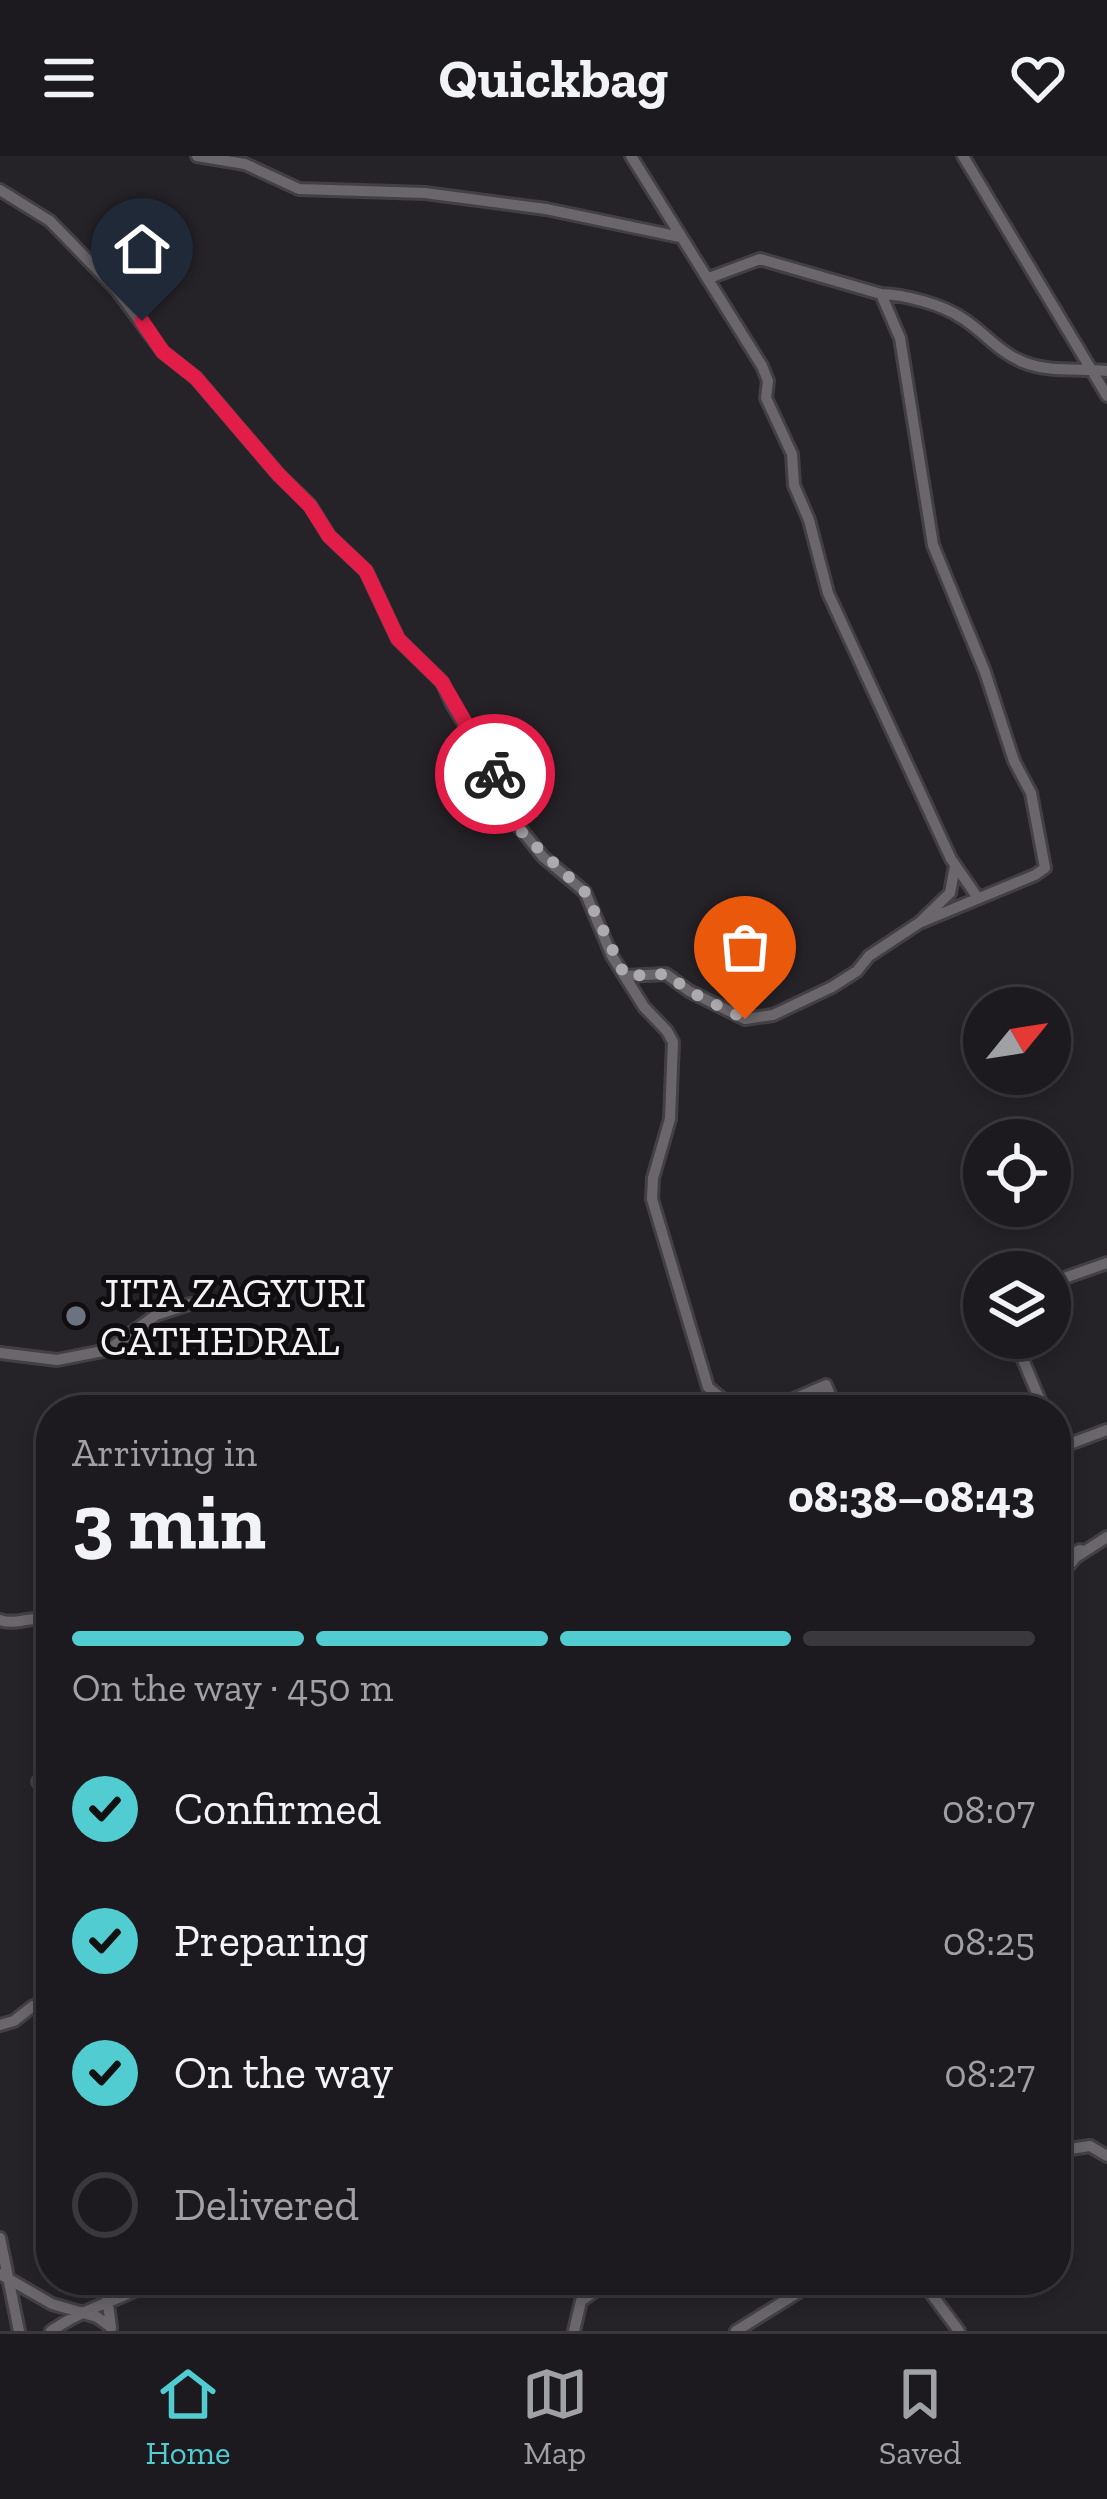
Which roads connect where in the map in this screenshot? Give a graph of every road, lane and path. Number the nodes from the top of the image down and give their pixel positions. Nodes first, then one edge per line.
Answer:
1 (196, 156) edge
2 (631, 156) edge
3 (963, 156) edge
4 (0, 190) edge
5 (680, 237) junction
6 (709, 278) junction
7 (881, 294) junction
8 (1092, 370) junction
9 (1107, 371) edge
10 (1107, 396) edge
11 (956, 866) junction
12 (977, 898) junction
13 (919, 923) junction
14 (625, 976) junction
15 (1107, 1263) edge
16 (1071, 1276) edge
17 (190, 1304) dead end
18 (0, 1353) edge
19 (1023, 1359) edge
20 (718, 1395) edge
21 (803, 1395) edge
22 (830, 1395) edge
23 (1038, 1395) edge
24 (1107, 1430) edge
25 (1071, 1443) edge
26 (1106, 1542) edge
27 (1090, 1548) junction
28 (1071, 1555) edge
29 (1071, 1563) edge
30 (36, 1617) edge
31 (0, 1620) edge
32 (33, 2006) dead end
33 (0, 2025) edge
34 (1071, 2149) edge
35 (1107, 2156) edge
36 (0, 2238) edge
37 (4, 2276) edge
38 (36, 2292) edge
39 (43, 2295) edge
40 (105, 2295) edge
41 (130, 2295) edge
42 (590, 2295) edge
43 (794, 2295) edge
44 (932, 2295) edge
45 (105, 2300) junction
46 (77, 2312) junction
47 (112, 2329) edge
48 (19, 2331) edge
49 (51, 2331) edge
50 (574, 2331) edge
51 (736, 2331) edge
52 (958, 2331) edge

1 - 5 street
2 - 5 street
3 - 8 street
4 - 14 street
5 - 6 street
6 - 7 street
6 - 11 street
7 - 8 street
7 - 12 street
8 - 9 street
8 - 10 street
11 - 12 street
11 - 13 street
12 - 13 street
13 - 14 street
14 - 20 street
15 - 16 street
17 - 18 street
19 - 23 street
21 - 22 street
24 - 25 street
26 - 27 street
27 - 28 street
27 - 29 street
30 - 31 street
32 - 33 street
34 - 35 street
36 - 37 street
37 - 38 street
37 - 48 street
39 - 46 street
40 - 45 street
41 - 45 street
42 - 50 street
43 - 51 street
44 - 52 street
45 - 46 street
45 - 47 street
46 - 47 street
46 - 49 street

